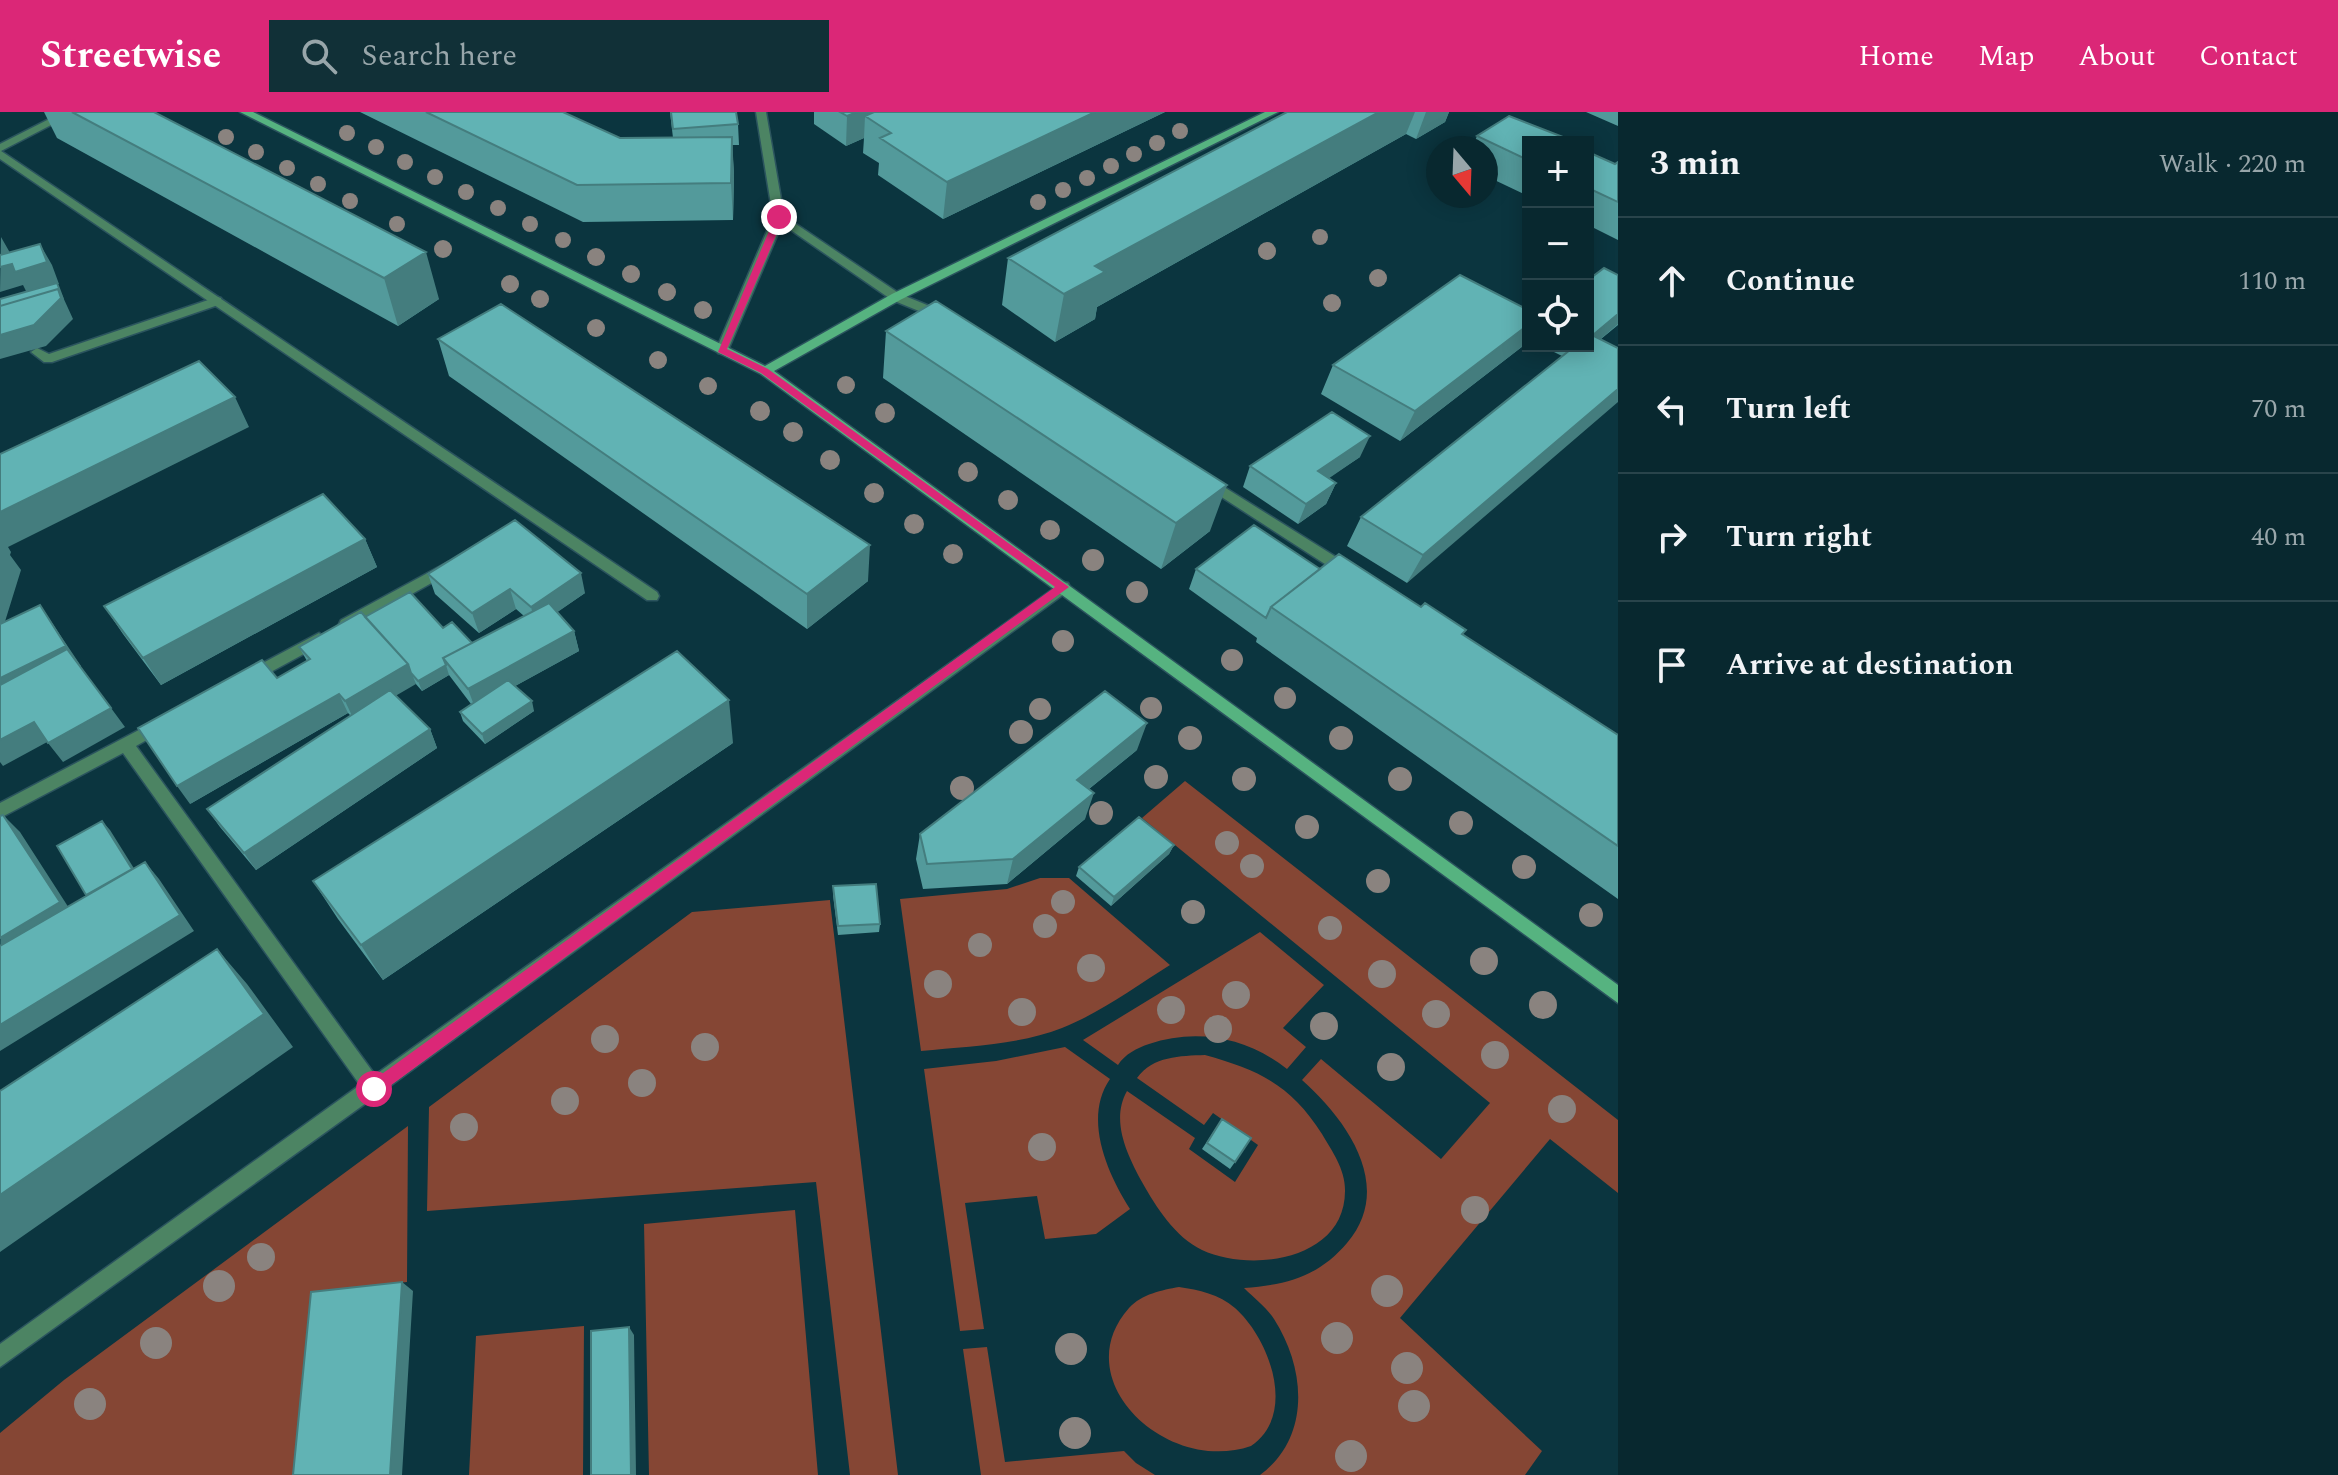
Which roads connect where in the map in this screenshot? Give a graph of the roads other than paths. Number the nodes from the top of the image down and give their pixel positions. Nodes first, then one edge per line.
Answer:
1 (71, 112) edge
2 (245, 112) edge
3 (761, 112) edge
4 (1273, 112) edge
5 (0, 151) edge
6 (779, 217) junction
7 (896, 297) junction
8 (217, 301) junction
9 (960, 323) edge
10 (722, 350) junction
11 (37, 352) edge
12 (765, 371) junction
13 (1200, 477) edge
14 (469, 556) edge
15 (1360, 579) edge
16 (1063, 587) junction
17 (652, 596) dead end
18 (236, 684) edge
19 (181, 714) edge
20 (126, 744) junction
21 (0, 811) edge
22 (1618, 995) edge
23 (374, 1089) junction
24 (0, 1357) edge

1 - 5 street
2 - 10 main road
3 - 6 street
4 - 7 main road
5 - 8 street
6 - 7 street
6 - 10 street
7 - 9 street
7 - 12 main road
8 - 11 street
8 - 17 street
10 - 12 main road
12 - 16 main road
13 - 15 street
14 - 18 street
16 - 22 main road
16 - 23 street
19 - 20 street
20 - 21 street
20 - 23 street
23 - 24 street

